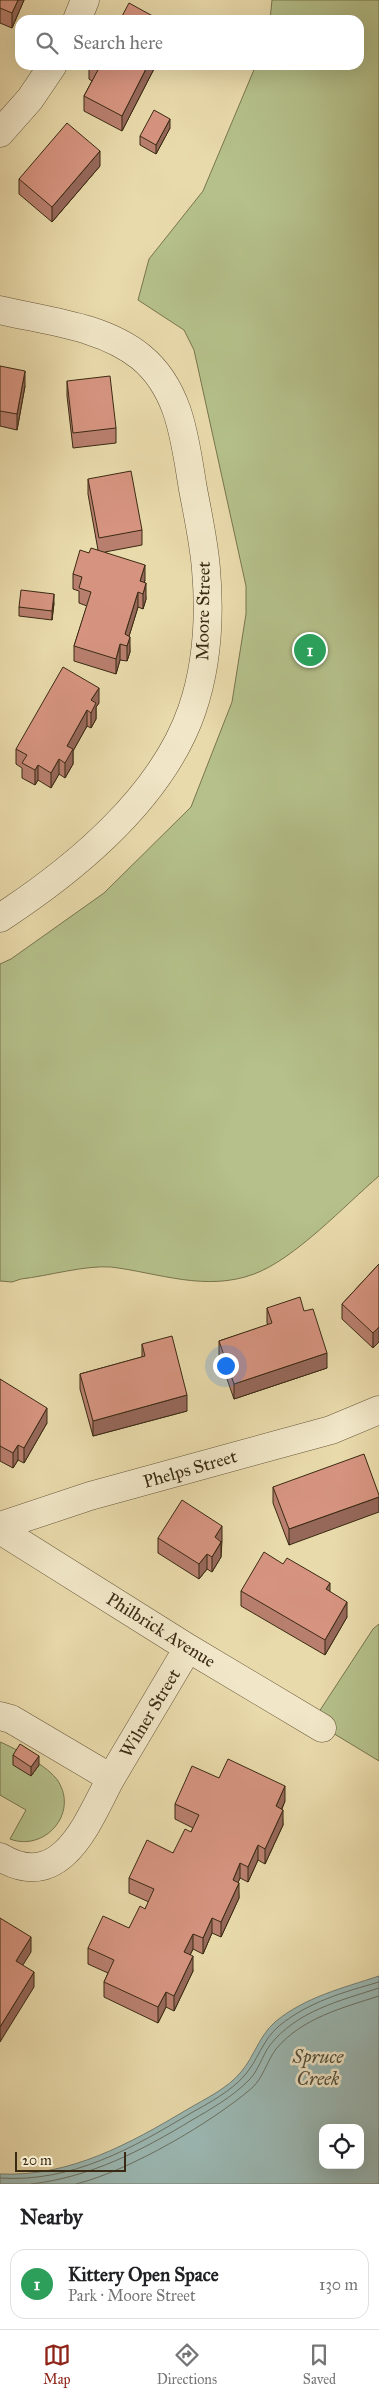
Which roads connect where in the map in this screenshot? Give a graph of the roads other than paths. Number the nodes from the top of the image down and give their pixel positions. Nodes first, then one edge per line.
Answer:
1 (85, 0) edge
2 (79, 15) edge
3 (50, 70) edge
4 (0, 133) edge
5 (0, 310) edge
6 (0, 918) edge
7 (379, 1410) edge
8 (0, 1526) edge
9 (0, 1530) edge
10 (188, 1648) junction
11 (0, 1716) edge
12 (322, 1728) dead end
13 (111, 1778) junction
14 (0, 1857) edge

1 - 2 street
3 - 4 street
5 - 6 street, Moore Street
7 - 8 street, Phelps Street
9 - 10 street, Philbrick Avenue
10 - 12 street, Philbrick Avenue
10 - 13 street, Wilner Street
11 - 13 street, Wilner Street
13 - 14 street, Wilner Street

